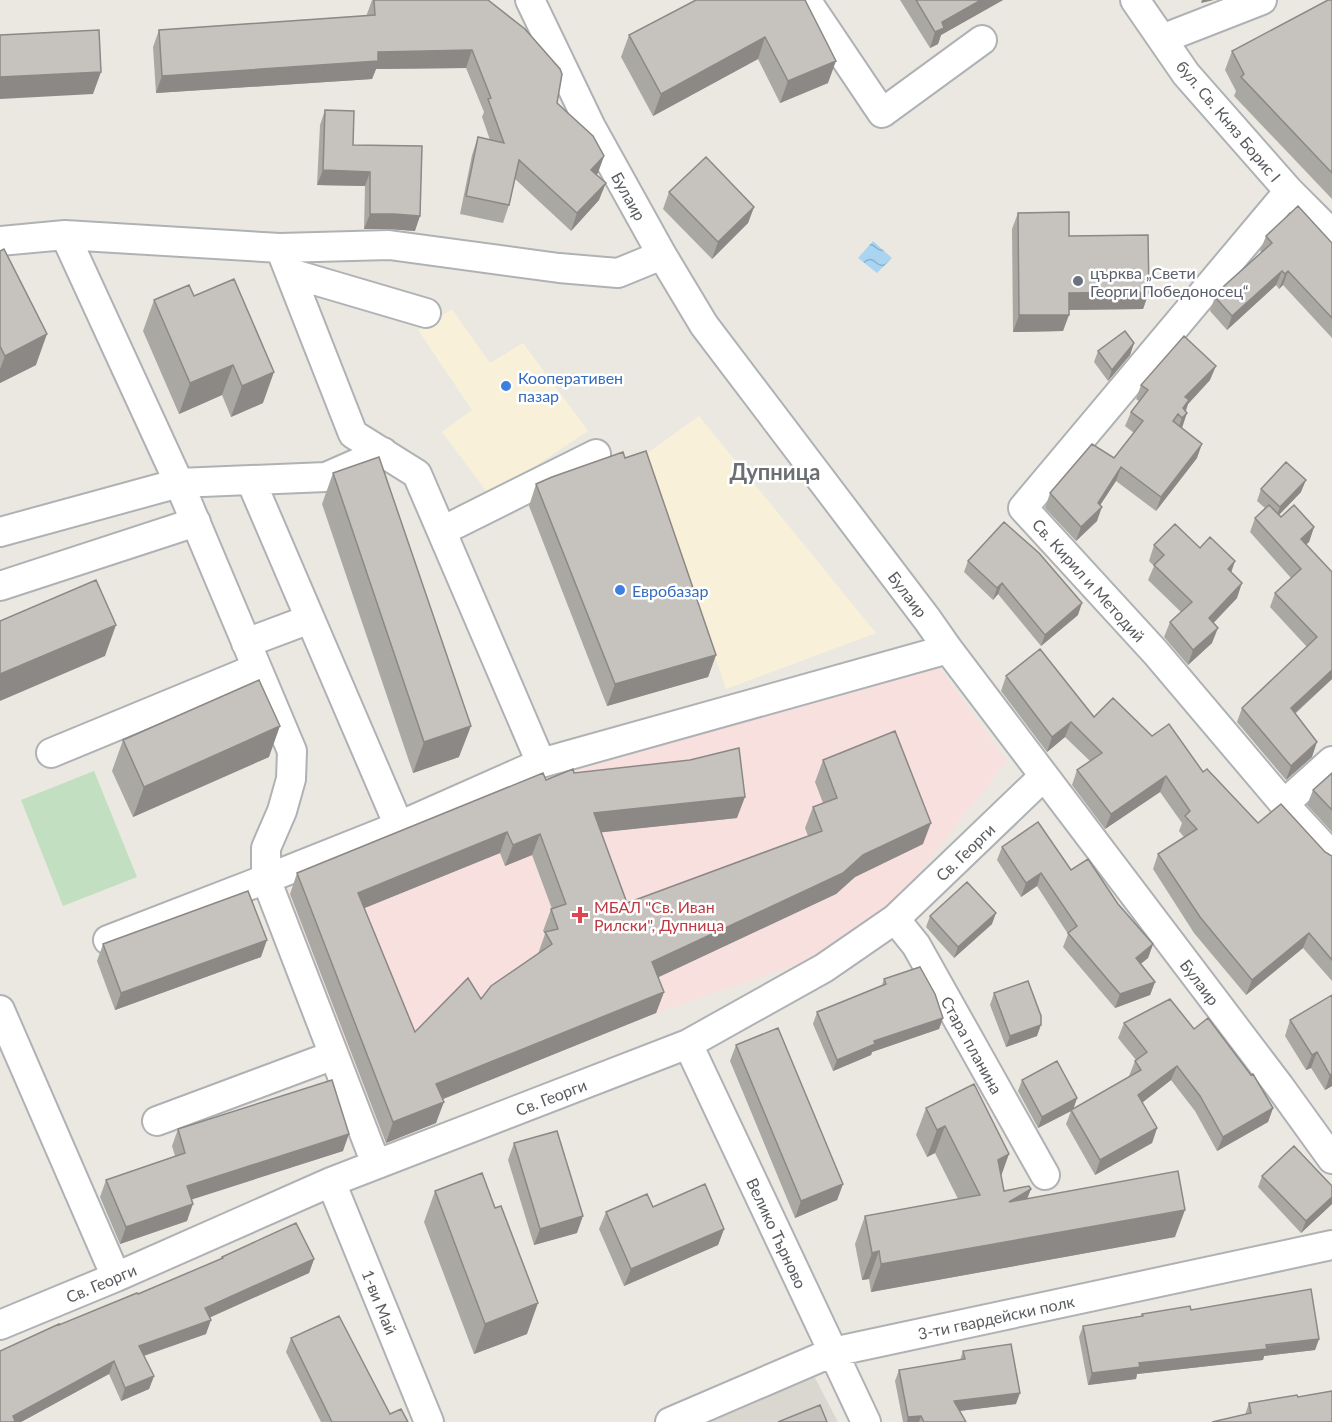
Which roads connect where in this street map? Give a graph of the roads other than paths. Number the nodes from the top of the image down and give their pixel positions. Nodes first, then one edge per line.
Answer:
1 (530, 0) edge
2 (806, 0) edge
3 (1135, 0) edge
4 (1262, 0) edge
5 (1162, 39) junction
6 (982, 40) dead end
7 (1289, 191) junction
8 (1332, 234) edge
9 (65, 235) junction
10 (0, 241) edge
11 (662, 255) junction
12 (285, 261) junction
13 (426, 313) dead end
14 (383, 452) junction
15 (596, 454) dead end
16 (251, 481) junction
17 (179, 483) junction
18 (196, 522) junction
19 (442, 531) junction
20 (0, 532) edge
21 (0, 586) edge
22 (310, 619) junction
23 (948, 649) junction
24 (251, 656) junction
25 (51, 753) dead end
26 (1332, 761) edge
27 (541, 763) junction
28 (1044, 776) junction
29 (1284, 804) junction
30 (399, 826) junction
31 (1332, 856) edge
32 (266, 879) junction
33 (895, 919) junction
34 (108, 940) edge
35 (0, 1010) edge
36 (688, 1044) junction
37 (334, 1055) junction
38 (157, 1121) dead end
39 (1332, 1158) edge
40 (378, 1164) junction
41 (1045, 1175) dead end
42 (331, 1182) junction
43 (1332, 1245) edge
44 (116, 1277) junction
45 (0, 1325) edge
46 (832, 1352) junction
47 (429, 1422) edge
48 (670, 1422) edge
49 (866, 1422) edge

1 - 11 street, Булаир
2 - 6 street
3 - 5 street, бул. Св. Княз Борис I
4 - 5 street
5 - 7 street, бул. Св. Княз Борис I
7 - 8 street, бул. Св. Княз Борис I
7 - 29 street, Св. Кирил и Методий
9 - 10 street
9 - 12 street
9 - 17 street
11 - 12 street
11 - 23 street, Булаир
12 - 13 street
12 - 14 street
14 - 16 street
14 - 19 street
15 - 19 street
16 - 17 street
16 - 22 street
17 - 18 street
17 - 20 street
18 - 21 street
18 - 24 street
19 - 27 street
22 - 24 street
22 - 30 street
23 - 27 street
23 - 28 street, Булаир
24 - 25 street
24 - 32 street
26 - 29 street
27 - 30 street
28 - 33 street, Св. Георги
28 - 39 street, Булаир
29 - 31 street, Св. Кирил и Методий
30 - 32 street
32 - 34 street
32 - 37 street
33 - 36 street, Св. Георги
33 - 41 street, Стара планина
35 - 44 street
36 - 40 street, Св. Георги
36 - 46 street, Велико Търново
37 - 38 street
37 - 40 street
40 - 42 street, Св. Георги
42 - 44 street, Св. Георги
42 - 47 street, 1-ви Май
43 - 46 street, 3-ти гвардейски полк
44 - 45 street, Св. Георги
46 - 48 street, 3-ти гвардейски полк
46 - 49 street, Велико Търново

